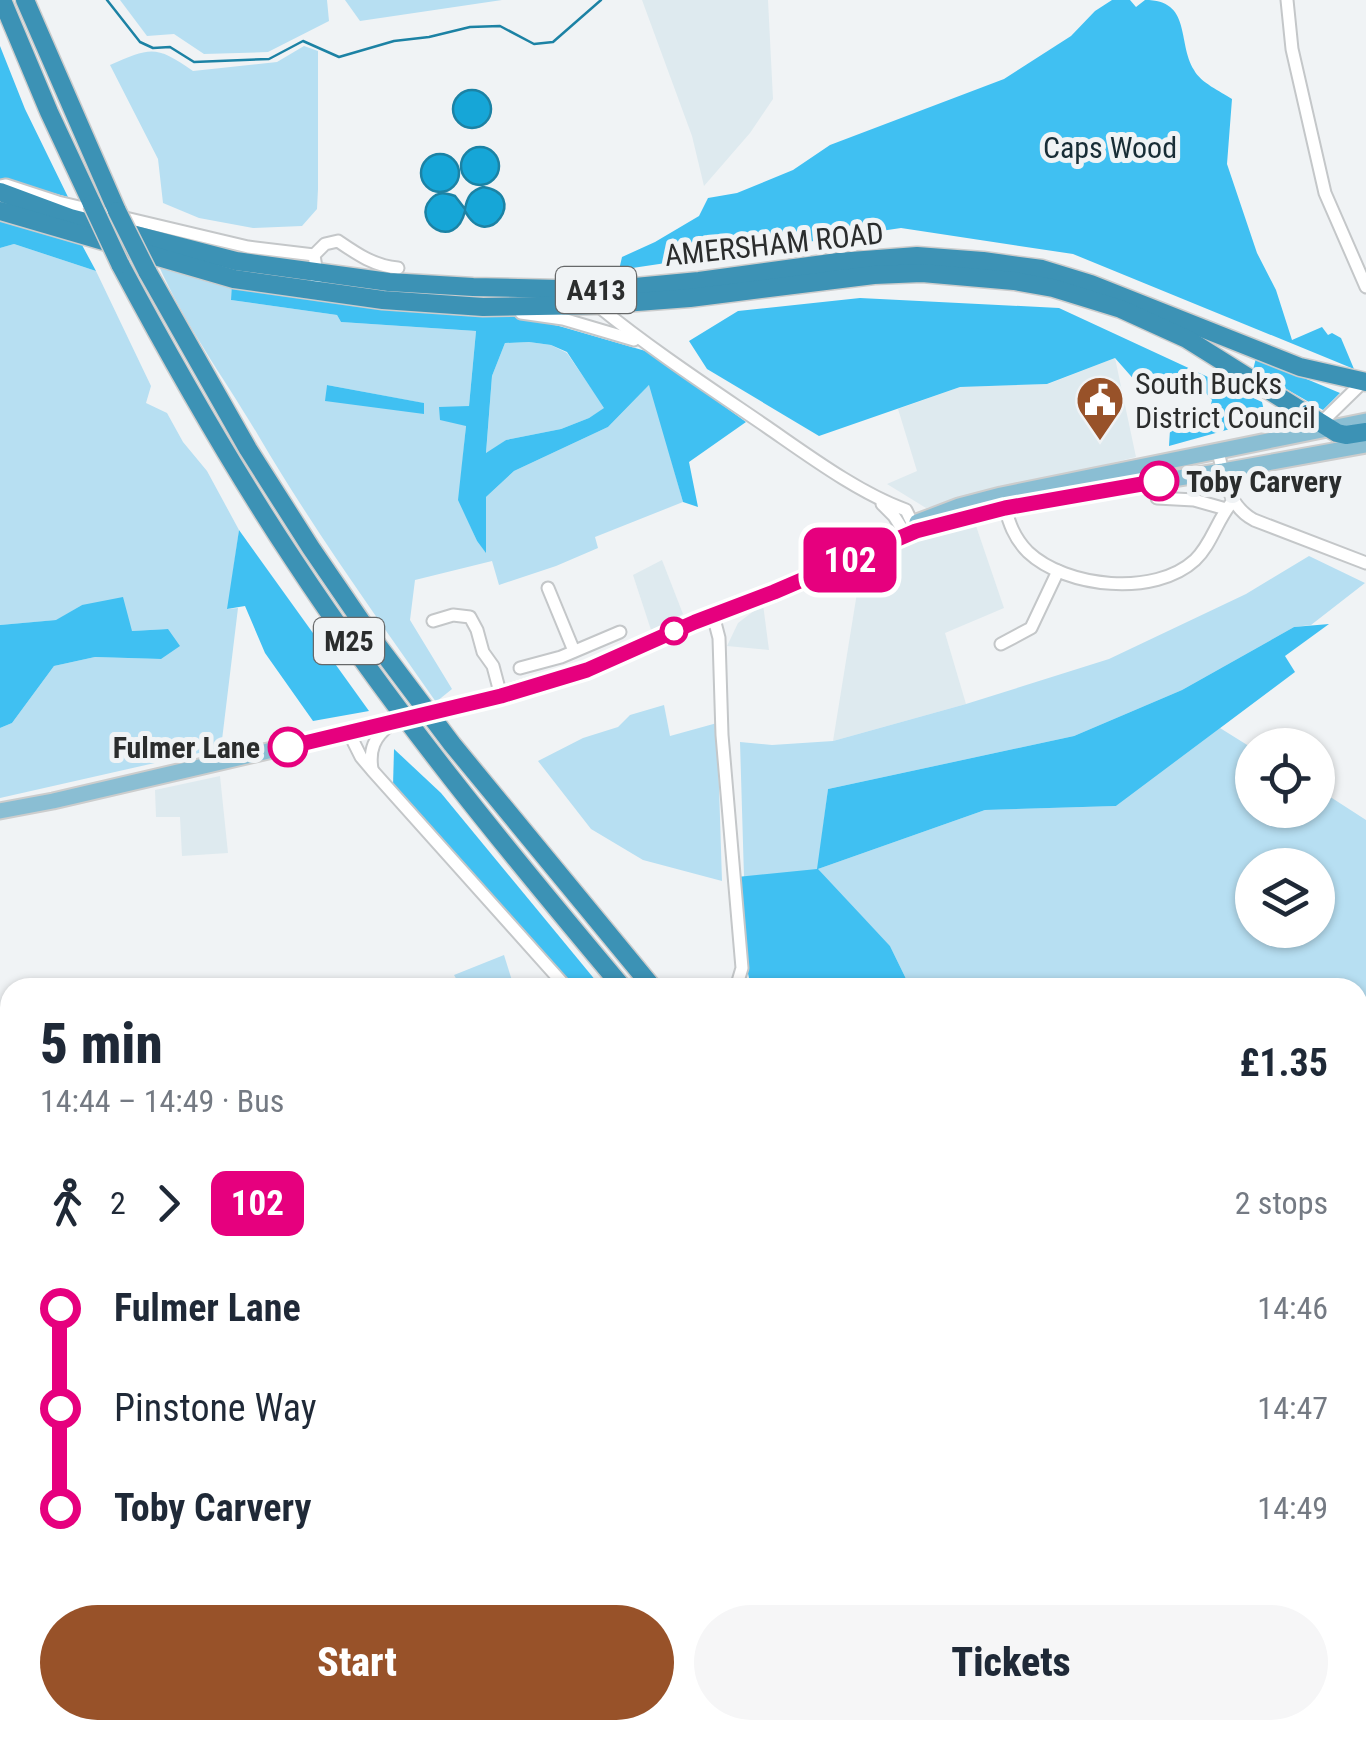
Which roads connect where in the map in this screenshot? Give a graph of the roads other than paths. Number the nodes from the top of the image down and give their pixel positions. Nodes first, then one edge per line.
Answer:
1 (2, 0) edge
2 (25, 0) edge
3 (1286, 0) edge
4 (0, 189) edge
5 (0, 211) edge
6 (398, 268) dead end
7 (315, 273) junction
8 (1366, 287) edge
9 (552, 290) junction
10 (596, 305) junction
11 (482, 306) junction
12 (643, 343) junction
13 (1365, 381) edge
14 (1366, 421) edge
15 (1328, 427) junction
16 (1366, 432) edge
17 (1366, 445) edge
18 (1218, 452) junction
19 (1224, 471) junction
20 (1085, 485) junction
21 (1157, 498) dead end
22 (1003, 502) junction
23 (1229, 505) junction
24 (908, 526) junction
25 (1366, 563) edge
26 (1058, 571) junction
27 (548, 588) dead end
28 (713, 615) junction
29 (433, 621) dead end
30 (620, 632) dead end
31 (1001, 644) dead end
32 (567, 654) junction
33 (520, 668) dead end
34 (569, 676) junction
35 (501, 696) junction
36 (393, 722) junction
37 (348, 733) junction
38 (372, 770) junction
39 (0, 811) edge
40 (558, 978) edge
41 (615, 978) edge
42 (645, 978) edge
43 (739, 978) edge

1 - 41 highway, M25, bridge
2 - 42 highway, M25, bridge
3 - 8 street
4 - 7 highway, AMERSHAM ROAD / A413
5 - 7 highway, A413
6 - 7 street
7 - 9 highway, AMERSHAM ROAD / A413
7 - 11 highway, A413
9 - 10 street
9 - 13 highway, AMERSHAM ROAD / A413
10 - 11 highway, A413
10 - 12 street
10 - 15 highway, A413
11 - 12 street
12 - 24 street
13 - 15 street
14 - 15 main road
15 - 16 highway, A413
15 - 18 main road
17 - 19 main road
18 - 19 street
18 - 20 main road
19 - 20 main road
19 - 23 street
20 - 22 main road
21 - 23 street
22 - 24 main road
22 - 24 main road
22 - 26 street
23 - 25 street
23 - 26 street
24 - 28 main road
26 - 31 street
27 - 32 street
28 - 34 main road
28 - 43 street
29 - 35 street
30 - 32 street
32 - 33 street
32 - 34 street
34 - 35 main road
35 - 36 main road, bridge
36 - 37 main road
36 - 38 street
37 - 38 street
37 - 39 main road
38 - 40 street

